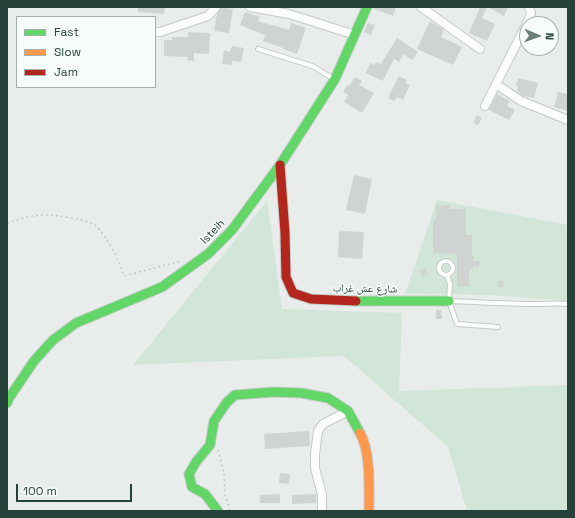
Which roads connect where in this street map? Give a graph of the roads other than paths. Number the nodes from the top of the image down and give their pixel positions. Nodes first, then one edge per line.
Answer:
1 (216, 7) edge
2 (250, 7) edge
3 (367, 7) edge
4 (421, 7) edge
5 (529, 7) edge
6 (156, 32) edge
7 (355, 35) junction
8 (480, 49) dead end
9 (258, 50) dead end
10 (335, 79) junction
11 (496, 84) junction
12 (484, 106) dead end
13 (568, 120) edge
14 (280, 165) junction
15 (447, 275) dead end
16 (449, 301) junction
17 (568, 304) edge
18 (498, 327) dead end
19 (7, 403) edge
20 (348, 411) junction
21 (218, 511) edge
22 (322, 511) edge
23 (369, 511) edge

1 - 6 street
2 - 7 street
3 - 7 street, Isteih
4 - 8 street
5 - 11 street
7 - 10 street, Isteih
9 - 10 lane
10 - 14 street, Isteih
11 - 12 street
11 - 13 street
14 - 16 street, شارع عش غراب
14 - 19 street, Isteih
15 - 16 lane
16 - 17 lane, شارع عش غراب
16 - 18 lane
20 - 21 street
20 - 22 street
20 - 23 street

